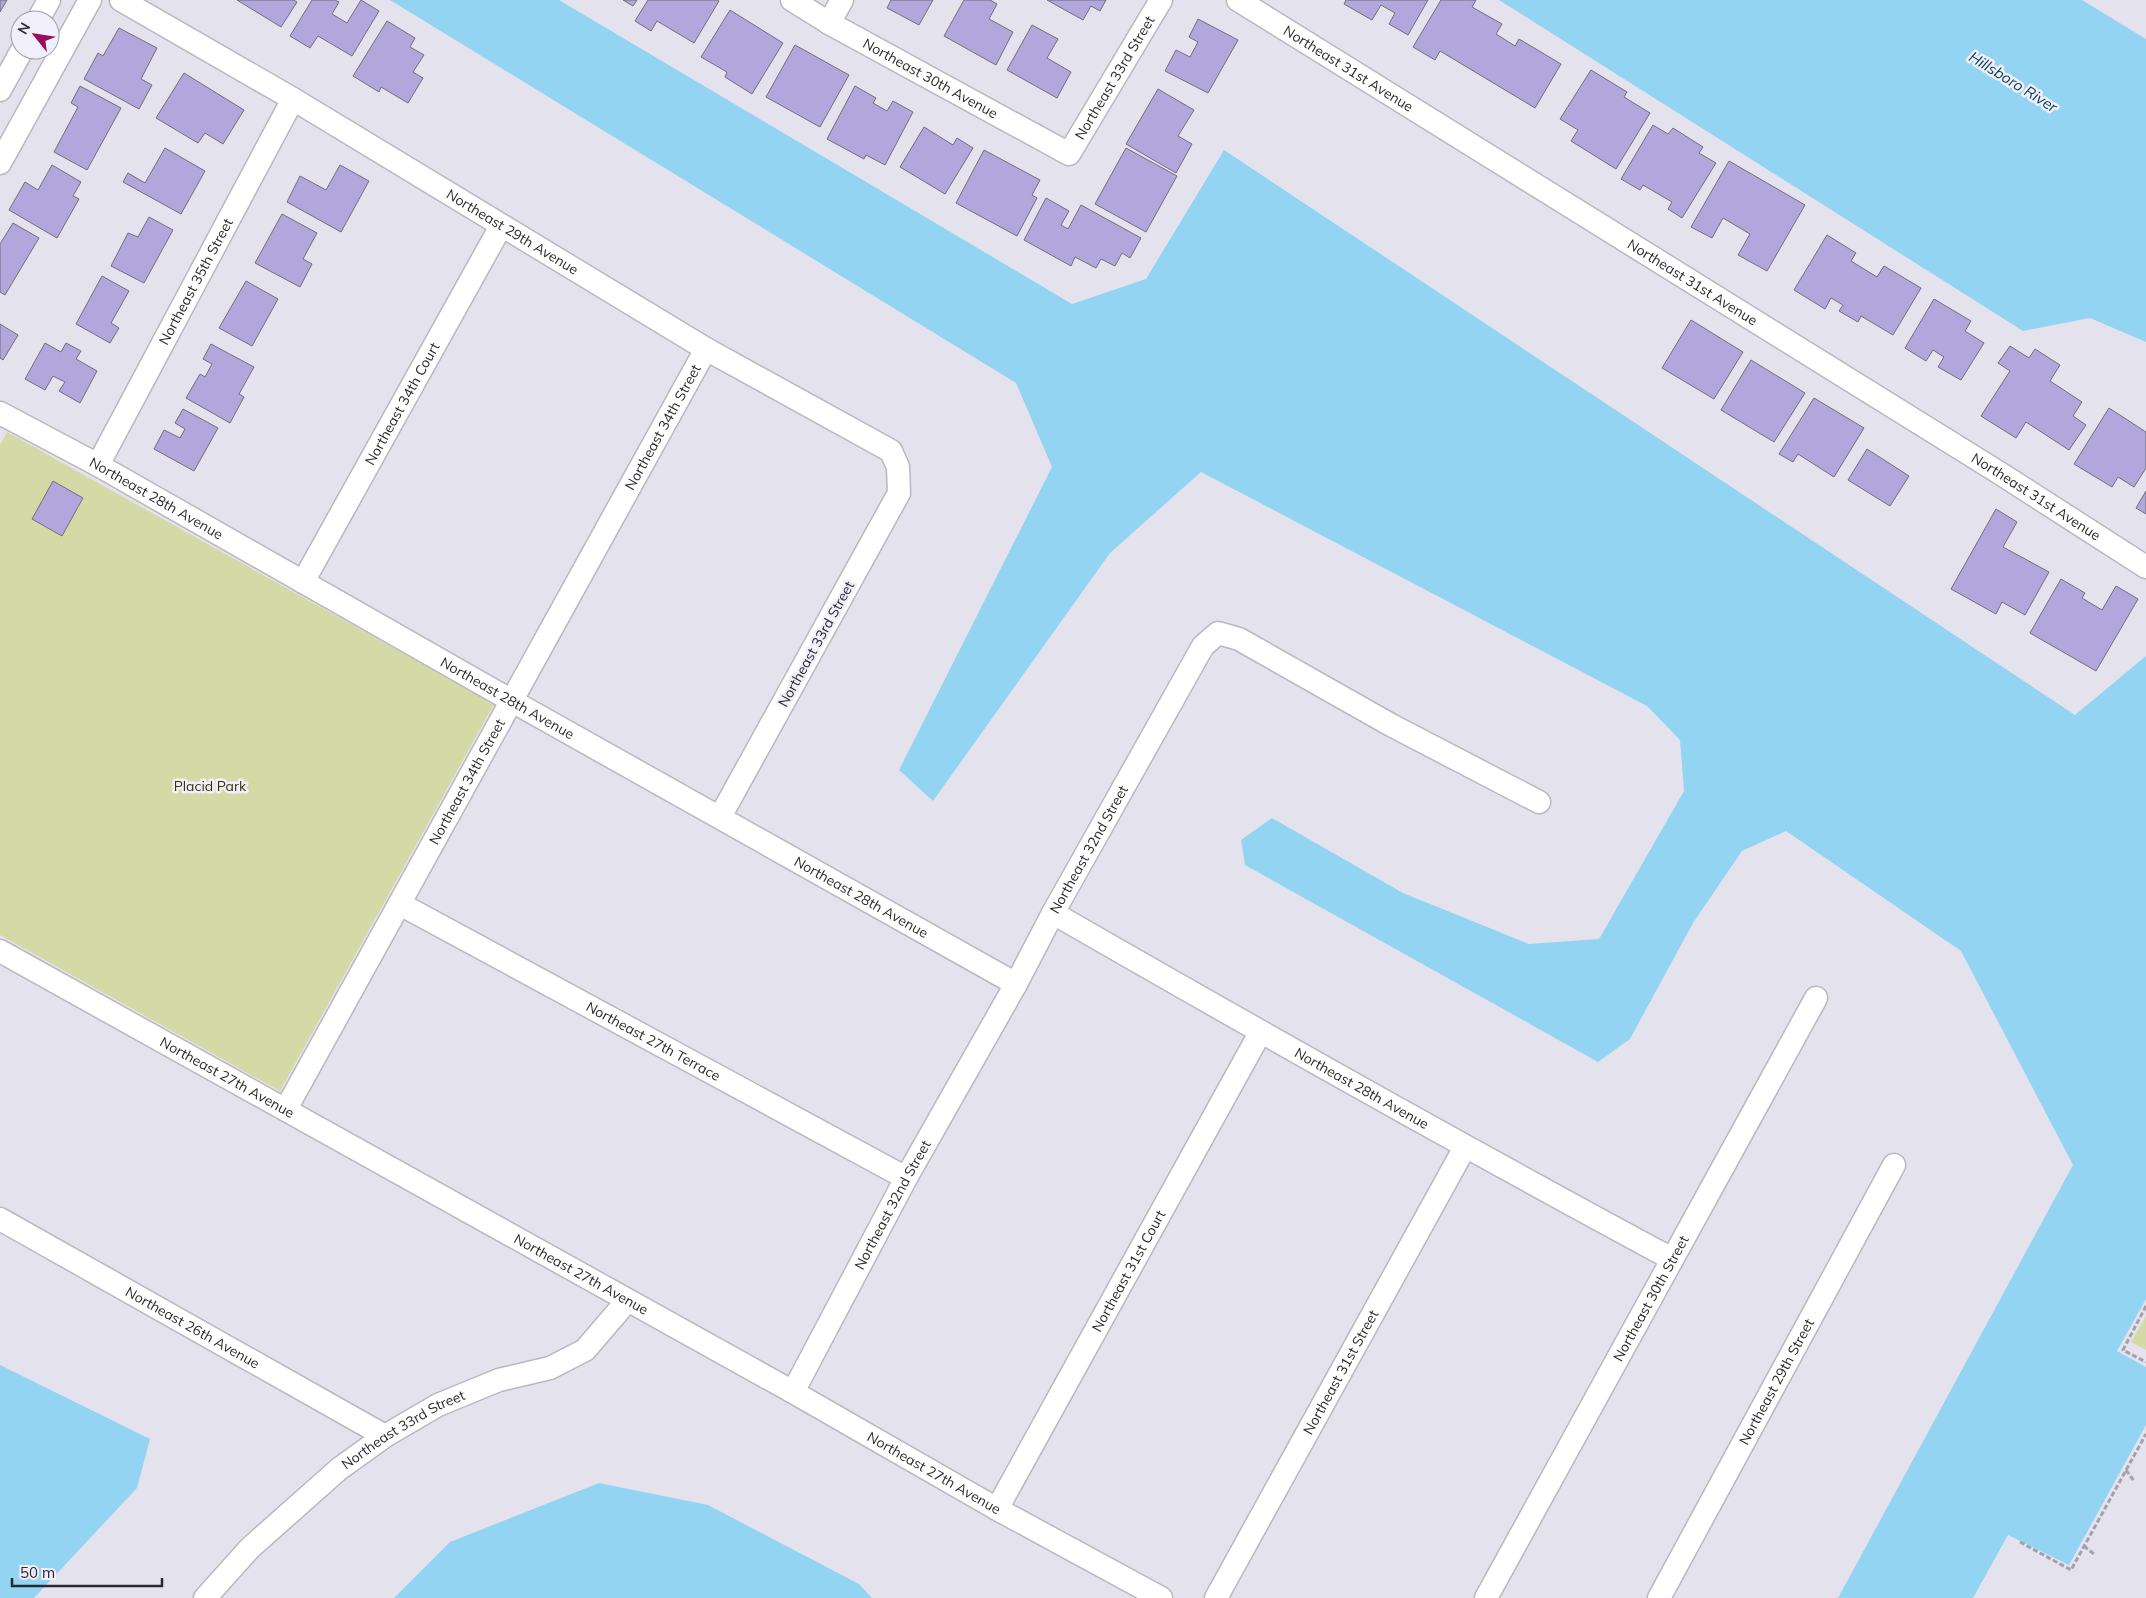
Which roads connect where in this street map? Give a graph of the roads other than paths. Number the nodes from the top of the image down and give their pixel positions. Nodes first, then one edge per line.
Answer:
1 (90, 0) edge
2 (121, 0) edge
3 (792, 0) edge
4 (842, 0) edge
5 (1161, 0) edge
6 (1238, 0) edge
7 (829, 23) junction
8 (16, 60) edge
9 (0, 90) edge
10 (293, 99) junction
11 (1069, 154) joint
12 (0, 164) edge
13 (501, 226) junction
14 (706, 350) junction
15 (0, 412) edge
16 (98, 466) junction
17 (898, 467) joint
18 (2146, 567) edge
19 (303, 582) junction
20 (512, 701) junction
21 (1539, 802) dead end
22 (720, 817) junction
23 (400, 904) junction
24 (1054, 913) junction
25 (0, 951) edge
26 (1016, 984) junction
27 (1816, 998) dead end
28 (1260, 1032) junction
29 (286, 1109) junction
30 (1465, 1147) junction
31 (1894, 1165) dead end
32 (906, 1178) junction
33 (0, 1219) edge
34 (1672, 1258) junction
35 (627, 1301) junction
36 (793, 1392) junction
37 (385, 1436) junction
38 (997, 1509) junction
39 (205, 1598) edge
40 (1162, 1598) edge
41 (1216, 1598) edge
42 (1486, 1598) edge
43 (1660, 1598) edge

1 - 12 street
2 - 10 street, Northeast 29th Avenue
3 - 7 street, Northeast 30th Avenue
4 - 7 street
5 - 11 street, Northeast 33rd Street
6 - 18 street, Northeast 31st Avenue
7 - 11 street, Northeast 30th Avenue
8 - 9 street
10 - 13 street, Northeast 29th Avenue
10 - 16 street, Northeast 35th Street
13 - 14 street, Northeast 29th Avenue
13 - 19 street, Northeast 34th Court
14 - 17 street, Northeast 29th Avenue
14 - 20 street, Northeast 34th Street
15 - 16 street, Northeast 28th Avenue
16 - 19 street, Northeast 28th Avenue
17 - 22 street, Northeast 33rd Street
19 - 20 street, Northeast 28th Avenue
20 - 22 street, Northeast 28th Avenue
20 - 23 street, Northeast 34th Street
21 - 24 street, Northeast 32nd Street
22 - 26 street, Northeast 28th Avenue
23 - 29 street, Northeast 34th Street
23 - 32 street, Northeast 27th Terrace
24 - 26 street, Northeast 32nd Street
24 - 28 street, Northeast 28th Avenue
25 - 29 street, Northeast 27th Avenue
26 - 32 street, Northeast 32nd Street
27 - 34 street, Northeast 30th Street
28 - 30 street, Northeast 28th Avenue
28 - 38 street, Northeast 31st Court
29 - 35 street, Northeast 27th Avenue
30 - 34 street, Northeast 28th Avenue
30 - 41 street, Northeast 31st Street
31 - 43 street, Northeast 29th Street
32 - 36 street, Northeast 32nd Street
33 - 37 street, Northeast 26th Avenue
34 - 42 street, Northeast 30th Street
35 - 36 street, Northeast 27th Avenue
35 - 37 street, Northeast 33rd Street
36 - 38 street, Northeast 27th Avenue
37 - 39 street, Northeast 33rd Street
38 - 40 street, Northeast 27th Avenue

